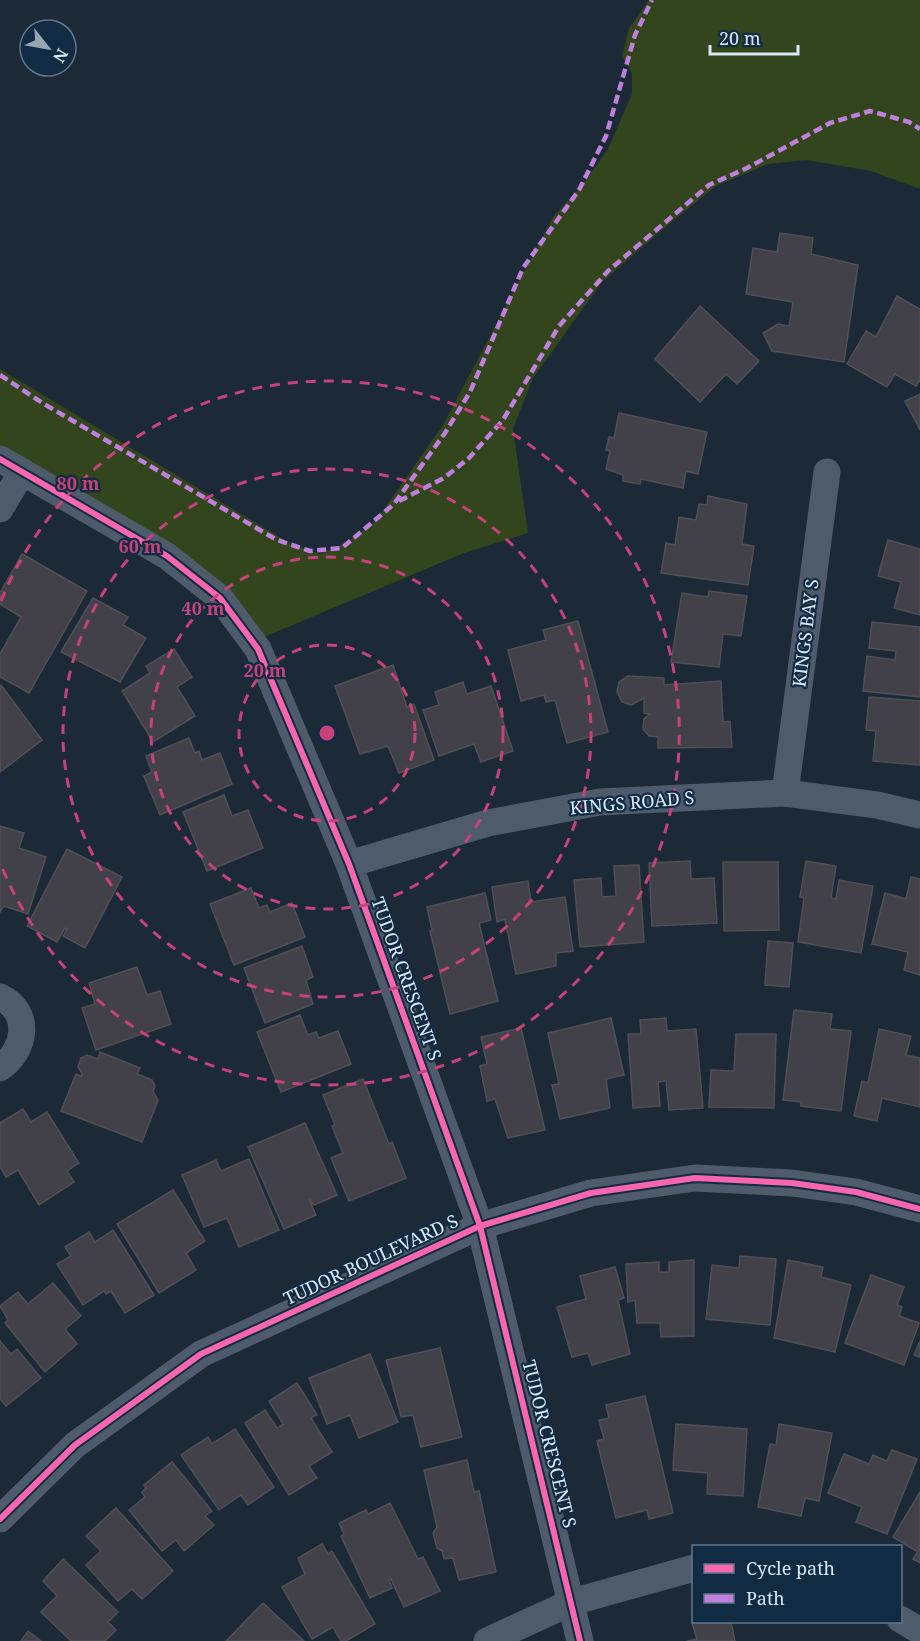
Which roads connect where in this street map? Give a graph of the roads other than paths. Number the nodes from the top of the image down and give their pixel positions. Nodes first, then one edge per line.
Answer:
1 (11, 465) edge
2 (827, 472) dead end
3 (0, 509) edge
4 (785, 793) junction
5 (920, 815) edge
6 (349, 864) junction
7 (0, 997) edge
8 (0, 1068) edge
9 (920, 1209) edge
10 (480, 1226) junction
11 (0, 1519) edge
12 (692, 1568) edge
13 (572, 1602) junction
14 (902, 1620) edge
15 (920, 1631) edge
16 (487, 1641) edge
17 (580, 1641) edge

1 - 3 street
1 - 6 street, TUDOR CRESCENT S
2 - 4 street, KINGS BAY S
4 - 5 street, KINGS ROAD S
4 - 6 street, KINGS ROAD S
6 - 10 street, TUDOR CRESCENT S
7 - 8 street
9 - 10 street, TUDOR BOULEVARD S
10 - 11 street, TUDOR BOULEVARD S
10 - 13 street, TUDOR CRESCENT S
12 - 13 street
13 - 16 street
13 - 17 street, TUDOR CRESCENT S
14 - 15 street

